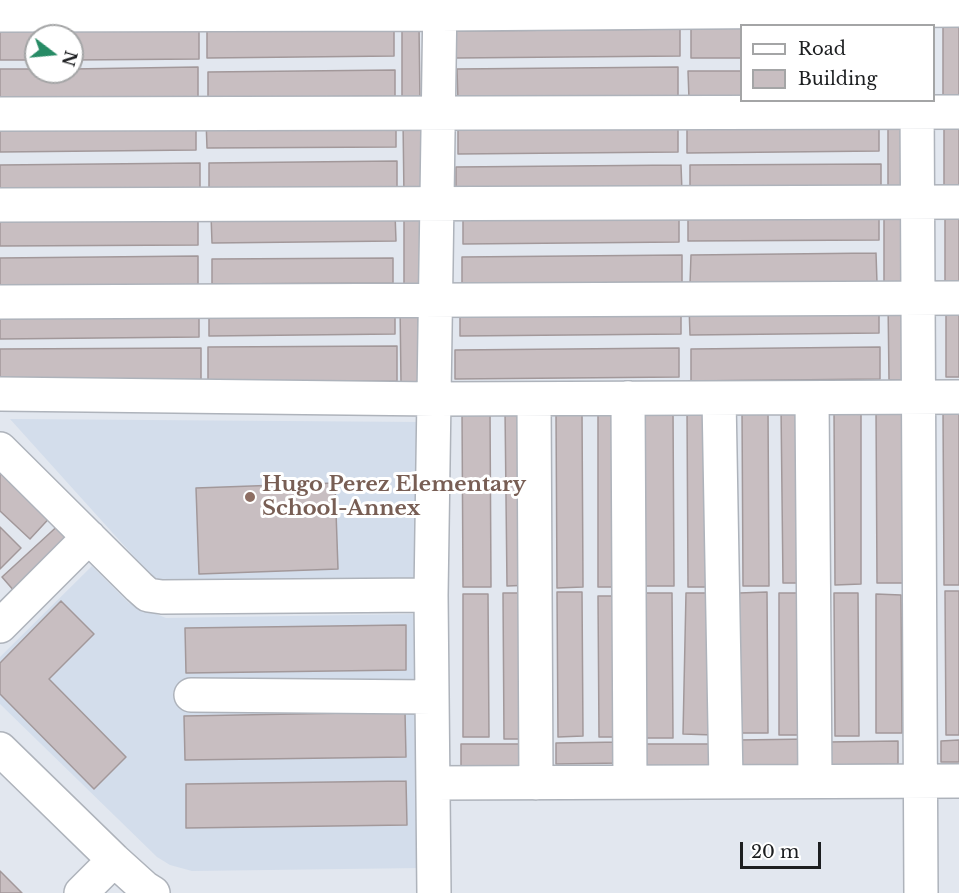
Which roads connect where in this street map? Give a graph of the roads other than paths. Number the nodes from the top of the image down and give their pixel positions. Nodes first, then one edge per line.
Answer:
1 (53, 7) edge
2 (145, 7) edge
3 (238, 7) edge
4 (332, 7) edge
5 (440, 7) edge
6 (959, 10) edge
7 (916, 12) edge
8 (0, 15) edge
9 (917, 106) edge
10 (959, 112) edge
11 (439, 113) junction
12 (0, 114) edge
13 (917, 202) junction
14 (959, 202) edge
15 (438, 203) junction
16 (0, 205) edge
17 (918, 298) junction
18 (959, 298) edge
19 (436, 300) junction
20 (0, 302) edge
21 (0, 394) edge
22 (959, 397) edge
23 (628, 398) junction
24 (719, 398) junction
25 (812, 398) junction
26 (918, 398) junction
27 (435, 399) junction
28 (534, 399) junction
29 (0, 449) edge
30 (89, 537) junction
31 (431, 595) junction
32 (6, 609) edge
33 (191, 695) dead end
34 (432, 697) junction
35 (0, 749) edge
36 (815, 781) junction
37 (921, 781) junction
38 (959, 781) edge
39 (630, 782) junction
40 (726, 782) junction
41 (433, 783) junction
42 (536, 783) junction
43 (114, 860) junction
44 (81, 893) edge
45 (153, 893) edge
46 (434, 893) edge
47 (921, 893) edge

1 - 2 street
1 - 8 street
2 - 3 street
3 - 4 street
4 - 5 street
5 - 7 street
5 - 11 street
6 - 7 street
9 - 10 street
9 - 11 street
9 - 13 street
11 - 12 street
11 - 15 street
13 - 14 street
13 - 15 street
13 - 17 street
15 - 16 street
15 - 19 street
17 - 18 street
17 - 19 street
17 - 26 street
19 - 20 street
19 - 27 street
21 - 27 street
22 - 26 street
23 - 24 street
23 - 28 street
23 - 39 street
24 - 25 street
24 - 40 street
25 - 26 street
25 - 36 street
26 - 37 street
27 - 28 street
27 - 31 street
28 - 42 street
29 - 30 street
30 - 31 street
30 - 32 street
31 - 34 street
33 - 34 street
34 - 41 street
35 - 43 street
36 - 37 street
36 - 40 street
37 - 38 street
37 - 47 street
39 - 40 street
39 - 42 street
41 - 42 street
41 - 46 street
43 - 44 street
43 - 45 street

